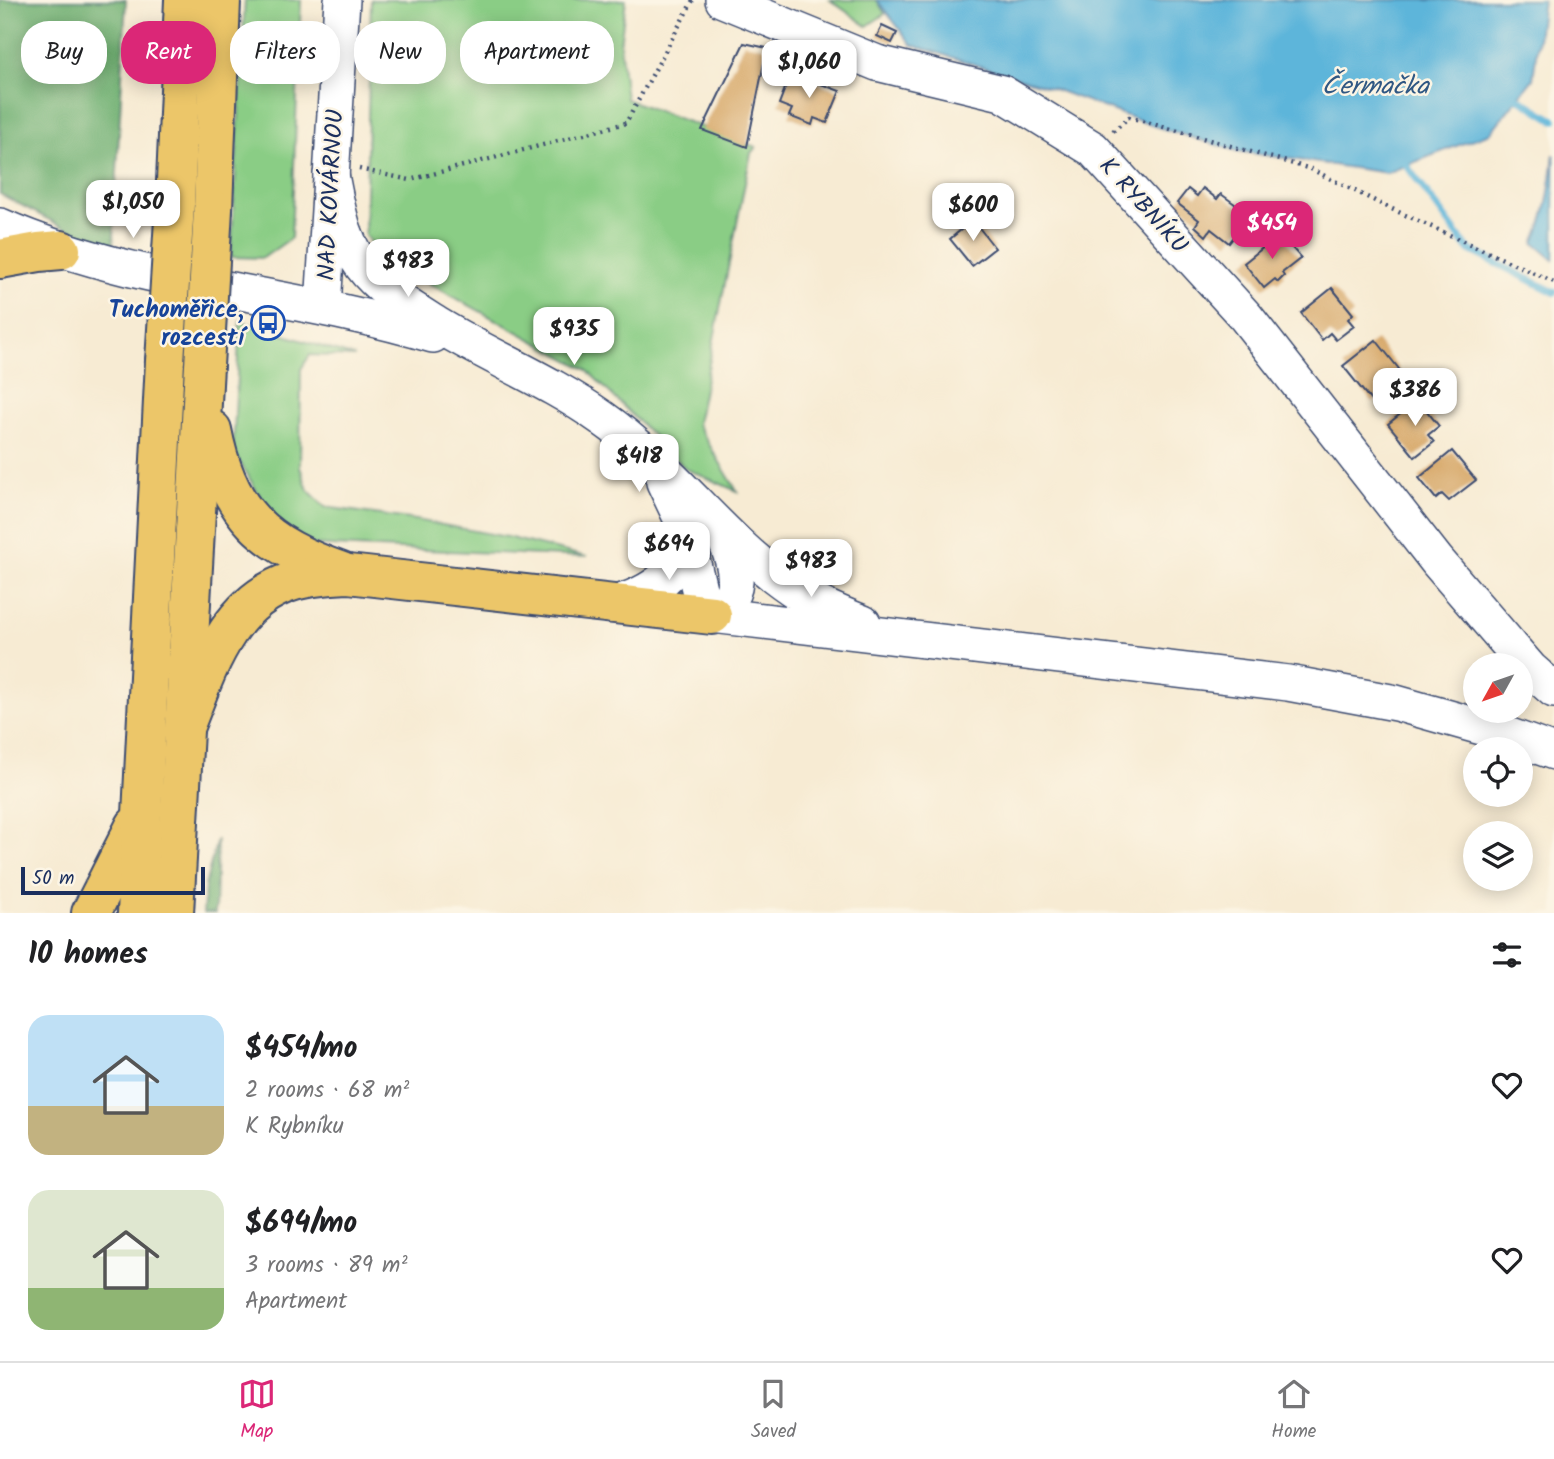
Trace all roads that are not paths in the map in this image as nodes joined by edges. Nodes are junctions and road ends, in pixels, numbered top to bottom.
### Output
1 (184, 0) edge
2 (221, 0) edge
3 (342, 0) edge
4 (723, 0) edge
5 (332, 169) junction
6 (0, 226) edge
7 (61, 250) junction
8 (0, 259) edge
9 (323, 307) junction
10 (476, 349) junction
11 (204, 379) junction
12 (634, 443) junction
13 (682, 522) junction
14 (720, 527) junction
15 (348, 574) junction
16 (610, 605) junction
17 (712, 615) junction
18 (902, 638) junction
19 (1535, 686) edge
20 (1463, 714) edge
21 (1510, 723) edge
22 (184, 728) junction
23 (1554, 752) edge
24 (142, 811) junction
25 (92, 913) edge
26 (137, 913) edge
27 (174, 913) edge

1 - 24 highway, bridge
2 - 11 highway, bridge
3 - 5 street, NAD KOVÁRNOU
4 - 19 street, K RYBNÍKU
5 - 9 street, NAD KOVÁRNOU
5 - 10 street
6 - 7 street
7 - 8 highway
7 - 9 street
9 - 10 street
10 - 12 street
11 - 15 highway
11 - 22 highway
12 - 13 street
12 - 14 street
13 - 16 street
13 - 17 street
14 - 17 street
14 - 18 street
15 - 16 highway
15 - 22 highway
16 - 17 highway
17 - 18 street
18 - 20 street
21 - 23 street
22 - 27 highway
24 - 25 highway
24 - 26 highway

